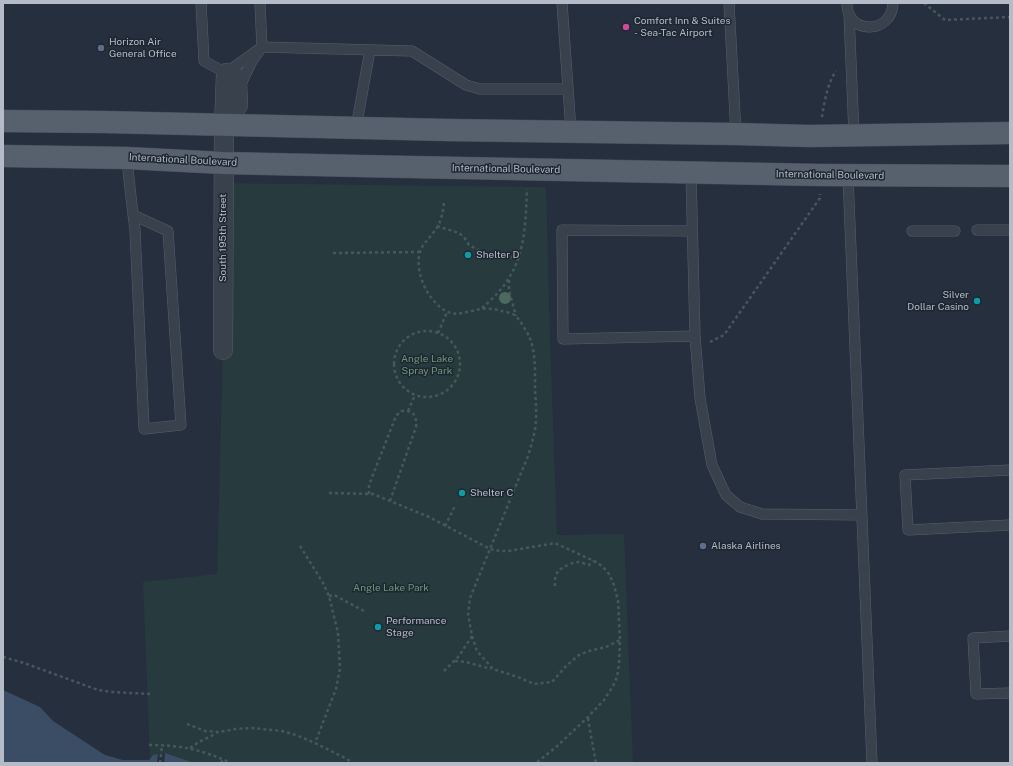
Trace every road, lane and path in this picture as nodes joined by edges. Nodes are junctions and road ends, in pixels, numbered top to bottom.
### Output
1 (200, 3) edge
2 (260, 3) edge
3 (562, 3) edge
4 (729, 3) edge
5 (847, 3) edge
6 (892, 3) edge
7 (924, 3) edge
8 (849, 14) junction
9 (1010, 17) edge
10 (262, 47) junction
11 (370, 50) junction
12 (850, 52) junction
13 (226, 73) junction
14 (568, 89) junction
15 (238, 92) junction
16 (3, 121) edge
17 (224, 125) junction
18 (356, 128) junction
19 (571, 131) junction
20 (1010, 133) edge
21 (736, 134) junction
22 (854, 135) junction
23 (820, 136) junction
24 (3, 156) edge
25 (127, 158) junction
26 (223, 163) junction
27 (527, 170) junction
28 (691, 173) junction
29 (820, 175) junction
30 (848, 176) junction
31 (1010, 176) edge
32 (444, 202) dead end
33 (133, 215) junction
34 (437, 226) junction
35 (977, 230) dead end
36 (1010, 230) edge
37 (692, 231) junction
38 (912, 231) dead end
39 (955, 231) dead end
40 (419, 252) junction
41 (333, 253) dead end
42 (518, 259) junction
43 (508, 280) junction
44 (482, 309) junction
45 (447, 311) junction
46 (516, 316) junction
47 (438, 333) junction
48 (695, 340) junction
49 (223, 350) dead end
50 (415, 395) junction
51 (408, 411) junction
52 (1010, 470) edge
53 (329, 493) dead end
54 (369, 494) junction
55 (390, 501) junction
56 (455, 506) dead end
57 (862, 515) junction
58 (1010, 525) edge
59 (446, 526) junction
60 (300, 546) dead end
61 (490, 549) junction
62 (593, 561) junction
63 (555, 586) dead end
64 (329, 596) junction
65 (366, 612) dead end
66 (472, 636) junction
67 (1010, 636) edge
68 (620, 640) junction
69 (3, 657) edge
70 (455, 661) junction
71 (493, 669) junction
72 (444, 671) dead end
73 (1010, 693) edge
74 (150, 694) dead end
75 (588, 717) junction
76 (187, 724) dead end
77 (218, 732) junction
78 (315, 743) junction
79 (149, 745) dead end
80 (162, 745) junction
81 (190, 748) junction
82 (223, 759) junction
83 (160, 763) edge
84 (221, 763) edge
85 (231, 763) edge
86 (352, 763) edge
87 (536, 763) edge
88 (596, 763) edge
89 (872, 763) edge

1 - 13 lane
2 - 10 lane
3 - 14 lane
4 - 21 lane
5 - 8 lane
6 - 8 lane
7 - 9 path
8 - 12 lane
10 - 11 lane
10 - 13 lane
10 - 15 lane
11 - 14 lane
11 - 18 lane
12 - 22 lane
12 - 23 path
13 - 15 street
13 - 17 street, South 195th Street
14 - 19 lane
15 - 17 street
16 - 17 main road
17 - 18 main road
17 - 26 street, South 195th Street
18 - 19 main road
19 - 21 main road
20 - 22 main road
21 - 23 main road
22 - 23 main road
24 - 25 main road, International Boulevard
25 - 26 main road, International Boulevard
25 - 33 lane
26 - 27 main road, International Boulevard
26 - 49 street, South 195th Street
27 - 28 main road, International Boulevard
27 - 42 path
28 - 29 main road, International Boulevard
28 - 37 lane
29 - 30 main road, International Boulevard
29 - 48 path
30 - 31 main road, International Boulevard
30 - 57 lane
32 - 34 path
33 - 33 lane
34 - 40 path
34 - 42 path
35 - 36 lane
37 - 48 lane
37 - 48 lane
38 - 39 lane
40 - 41 path
40 - 45 path
42 - 43 path
43 - 44 path
43 - 46 path
44 - 45 path
44 - 46 path
45 - 47 path
46 - 61 path
47 - 50 path
47 - 50 path
48 - 57 lane
50 - 51 path
51 - 54 path
51 - 55 path
52 - 58 lane
53 - 54 path
54 - 55 path
55 - 59 path
56 - 59 path
57 - 89 lane
59 - 61 path
60 - 64 path
61 - 62 path
61 - 66 path
62 - 63 path
62 - 68 path
64 - 65 path
64 - 78 path
66 - 70 path
66 - 71 path
67 - 73 lane
68 - 71 path
68 - 75 path
69 - 74 path
70 - 71 path
70 - 72 path
75 - 87 path
75 - 88 path
76 - 77 path
77 - 78 path
77 - 81 path
78 - 86 path
79 - 80 path
80 - 81 path
80 - 83 path
81 - 82 path
82 - 84 path
82 - 85 path

